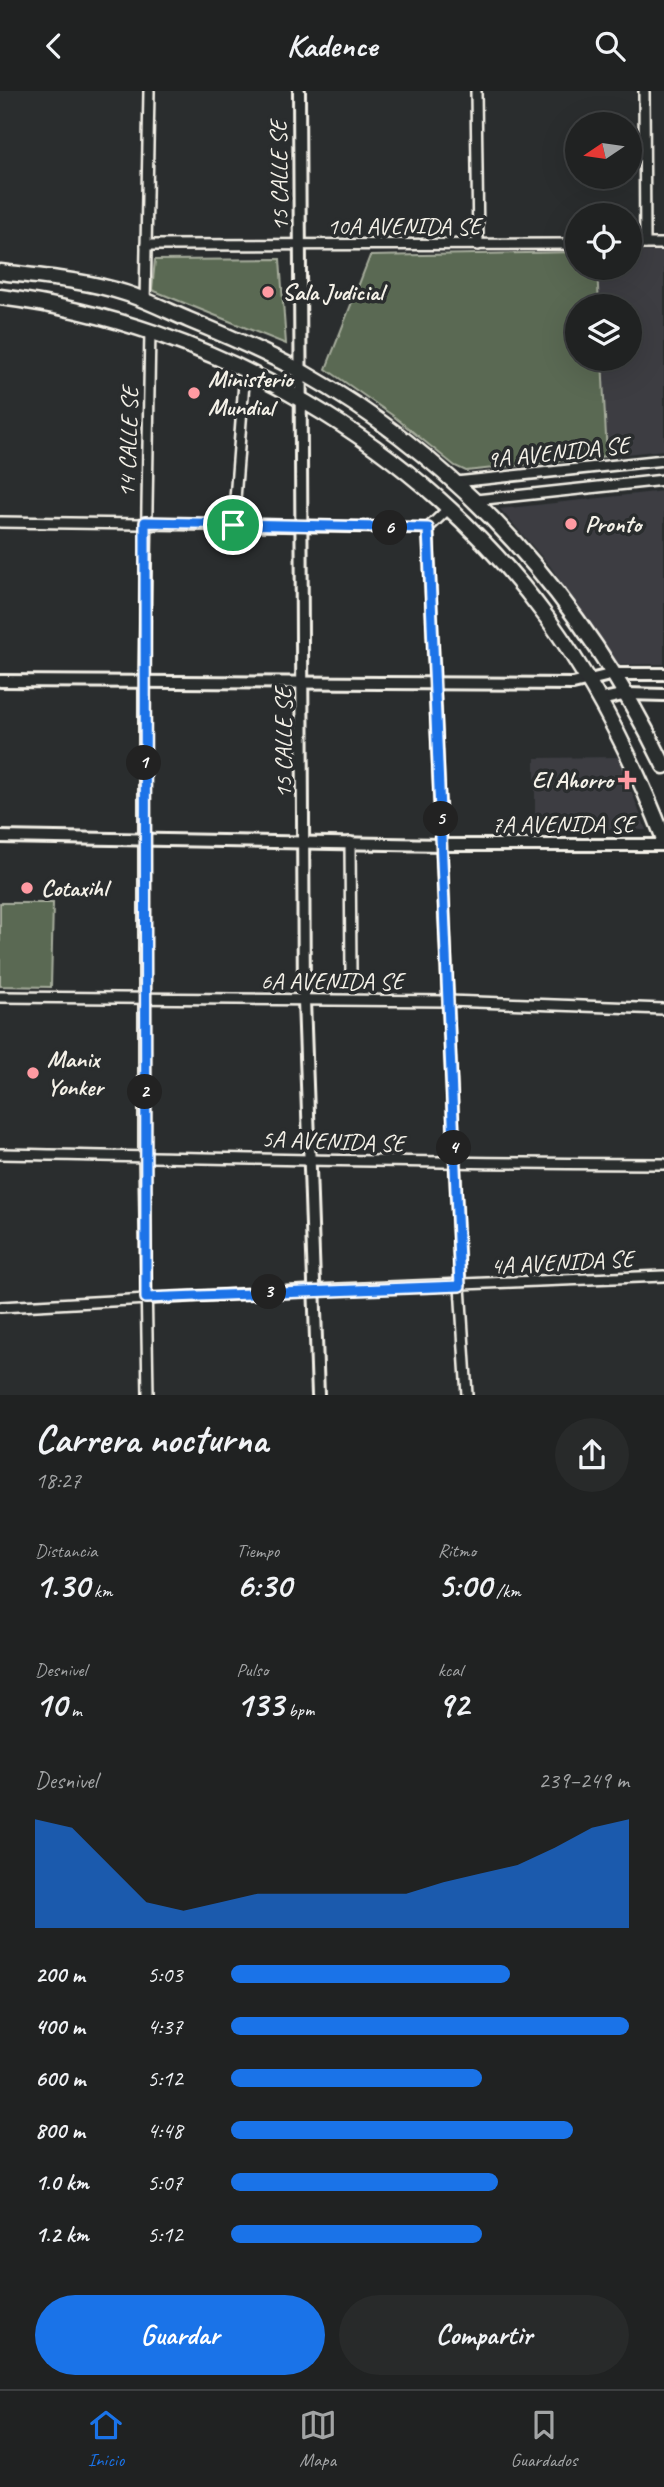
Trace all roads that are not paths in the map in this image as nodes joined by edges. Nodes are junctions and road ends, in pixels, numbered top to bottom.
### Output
1 (149, 91) edge
2 (299, 91) edge
3 (476, 91) edge
4 (644, 91) edge
5 (565, 244) edge
6 (645, 244) joint
7 (664, 244) edge
8 (146, 245) junction
9 (301, 245) junction
10 (478, 245) junction
11 (0, 272) edge
12 (0, 297) edge
13 (145, 302) junction
14 (150, 330) junction
15 (245, 370) junction
16 (302, 372) junction
17 (301, 401) junction
18 (664, 460) edge
19 (664, 481) edge
20 (456, 482) junction
21 (476, 501) junction
22 (448, 509) junction
23 (0, 522) edge
24 (145, 522) junction
25 (233, 525) junction
26 (303, 527) junction
27 (428, 528) junction
28 (614, 674) junction
29 (664, 674) edge
30 (587, 680) junction
31 (0, 681) edge
32 (144, 681) junction
33 (304, 682) junction
34 (433, 685) junction
35 (627, 694) junction
36 (664, 695) edge
37 (599, 700) junction
38 (664, 765) edge
39 (0, 838) edge
40 (664, 839) edge
41 (145, 840) junction
42 (304, 841) junction
43 (350, 842) junction
44 (443, 845) junction
45 (664, 845) edge
46 (351, 974) dead end
47 (0, 997) edge
48 (146, 997) junction
49 (304, 1000) junction
50 (448, 1001) junction
51 (664, 1009) edge
52 (0, 1154) edge
53 (144, 1157) junction
54 (309, 1159) junction
55 (455, 1164) junction
56 (664, 1164) edge
57 (664, 1276) edge
58 (460, 1286) junction
59 (314, 1290) junction
60 (146, 1298) junction
61 (0, 1307) edge
62 (148, 1395) edge
63 (318, 1395) edge
64 (467, 1395) edge

1 - 8 street
2 - 9 street, 15 CALLE SE
3 - 10 street
4 - 6 street
5 - 10 street, 10A AVENIDA SE
6 - 7 street
8 - 9 street, 10A AVENIDA SE
8 - 13 street
9 - 10 street, 10A AVENIDA SE
9 - 16 street, 15 CALLE SE
11 - 13 highway
12 - 14 highway
13 - 16 highway
14 - 15 highway
14 - 24 street, 14 CALLE SE
15 - 17 highway
15 - 25 street
16 - 17 street, 15 CALLE SE
16 - 20 highway
17 - 22 highway
17 - 26 street, 15 CALLE SE
18 - 20 street, 9A AVENIDA SE
19 - 21 street, 9A AVENIDA SE
20 - 21 highway
21 - 28 highway
22 - 27 street
22 - 30 highway
23 - 24 street
24 - 25 street
24 - 32 street, 14 CALLE SE
25 - 26 street
26 - 27 street
26 - 33 street, 15 CALLE SE
27 - 34 street
28 - 29 street
28 - 30 street
28 - 35 highway
30 - 34 street
30 - 37 highway
31 - 32 street
32 - 33 street
32 - 41 street, 14 CALLE SE
33 - 34 street
33 - 42 street, 15 CALLE SE
34 - 44 street
35 - 36 street
35 - 37 street
35 - 38 highway
37 - 40 highway
39 - 41 street, 7A AVENIDA SE
41 - 42 street, 7A AVENIDA SE
41 - 48 street, 14 CALLE SE
42 - 43 street, 7A AVENIDA SE
42 - 49 street, 15 CALLE SE
43 - 44 street, 7A AVENIDA SE
43 - 46 street
44 - 45 street, 7A AVENIDA SE
44 - 50 street
47 - 48 street, 6A AVENIDA SE
48 - 49 street, 6A AVENIDA SE
48 - 53 street, 14 CALLE SE
49 - 50 street, 6A AVENIDA SE
49 - 54 street, 15 CALLE SE
50 - 51 street, 6A AVENIDA SE
50 - 55 street
52 - 53 street, 5A AVENIDA SE
53 - 54 street, 5A AVENIDA SE
53 - 60 street, 14 CALLE SE
54 - 55 street, 5A AVENIDA SE
54 - 59 street, 15 CALLE SE
55 - 56 street, 5A AVENIDA SE
55 - 58 street
57 - 58 street, 4A AVENIDA SE
58 - 59 street, 4A AVENIDA SE
58 - 64 street
59 - 60 street, 4A AVENIDA SE
59 - 63 street, 15 CALLE SE
60 - 61 street, 4A AVENIDA SE
60 - 62 street, 14 CALLE SE

